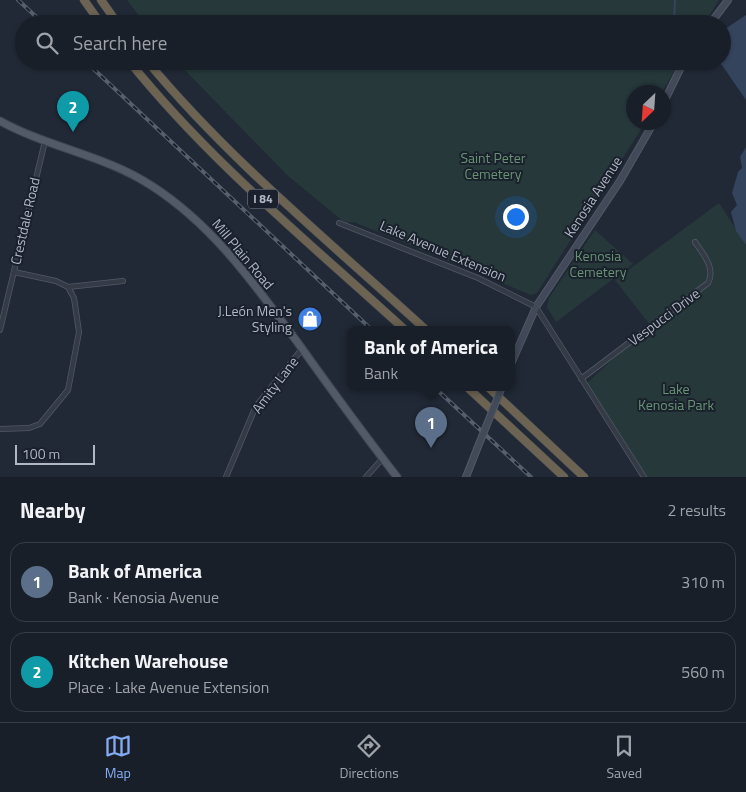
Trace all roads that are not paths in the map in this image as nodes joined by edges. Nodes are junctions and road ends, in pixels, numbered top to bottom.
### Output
1 (84, 0) edge
2 (101, 0) edge
3 (728, 0) edge
4 (95, 15) edge
5 (112, 15) edge
6 (717, 15) edge
7 (137, 70) edge
8 (155, 70) edge
9 (680, 70) edge
10 (671, 88) edge
11 (0, 121) edge
12 (649, 130) edge
13 (45, 141) junction
14 (339, 223) dead end
15 (695, 242) dead end
16 (14, 272) junction
17 (123, 281) dead end
18 (68, 287) junction
19 (536, 307) junction
20 (401, 326) edge
21 (422, 326) edge
22 (0, 330) edge
23 (302, 349) junction
24 (515, 355) edge
25 (582, 379) junction
26 (471, 391) edge
27 (492, 391) edge
28 (500, 391) edge
29 (0, 429) edge
30 (383, 458) junction
31 (226, 477) edge
32 (366, 477) edge
33 (397, 477) edge
34 (466, 477) edge
35 (564, 477) edge
36 (584, 477) edge
37 (644, 477) edge

1 - 4 highway
2 - 5 highway
3 - 6 street
7 - 20 highway, I 84
8 - 21 highway, I 84
9 - 10 street
11 - 13 main road
12 - 19 street, Kenosia Avenue
13 - 16 street, Crestdale Road
13 - 23 main road, Mill Plain Road
14 - 19 street, Lake Avenue Extension
15 - 25 street, Vespucci Drive
16 - 18 street
16 - 22 street, Crestdale Road
17 - 18 street
18 - 29 street
19 - 24 street, Kenosia Avenue
19 - 25 street
23 - 30 main road, Mill Plain Road
23 - 31 street, Amity Lane
25 - 37 street
26 - 35 highway
27 - 36 highway
28 - 34 street, bridge
30 - 32 street
30 - 33 main road, Mill Plain Road

